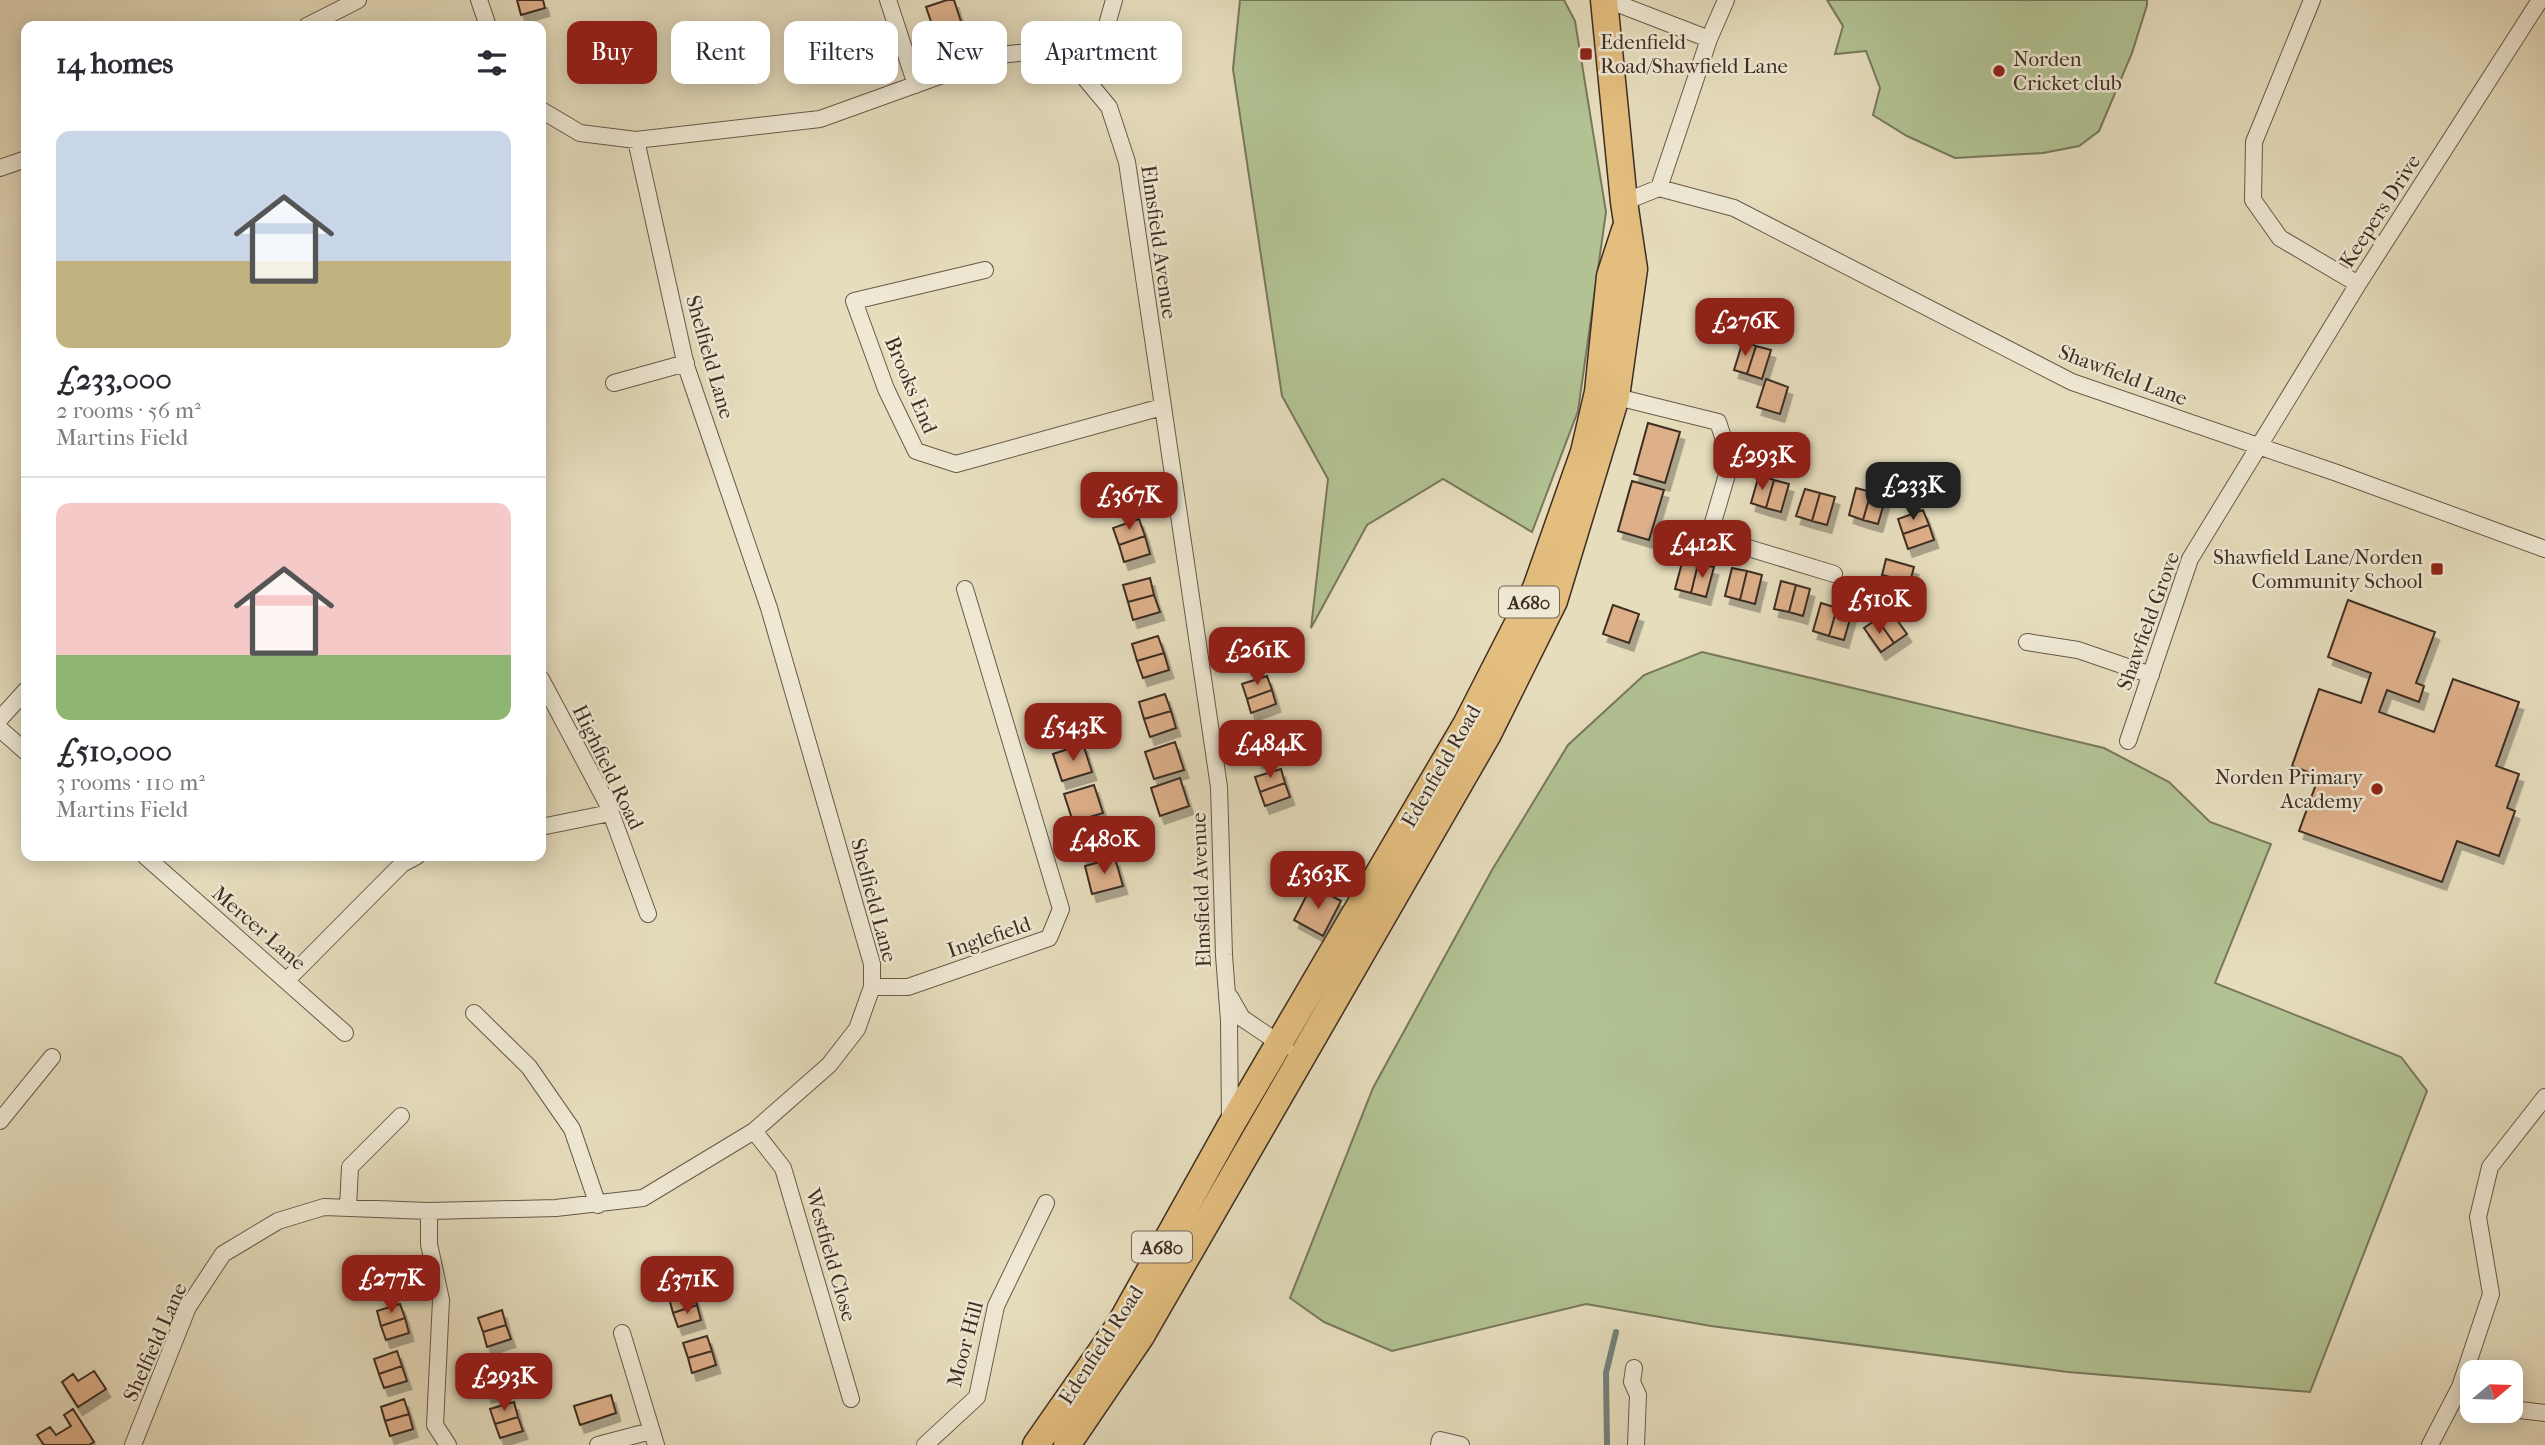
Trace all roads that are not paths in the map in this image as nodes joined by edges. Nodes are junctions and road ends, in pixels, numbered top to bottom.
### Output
1 (358, 0) edge
2 (479, 0) edge
3 (888, 0) edge
4 (1114, 0) edge
5 (1606, 0) edge
6 (1726, 0) edge
7 (2312, 0) edge
8 (2540, 0) edge
9 (317, 21) edge
10 (486, 21) edge
11 (1108, 21) edge
12 (1709, 39) junction
13 (1021, 53) edge
14 (1090, 84) edge
15 (916, 85) junction
16 (546, 113) edge
17 (636, 140) junction
18 (21, 161) edge
19 (0, 168) edge
20 (1659, 188) junction
21 (1626, 212) junction
22 (985, 270) dead end
23 (2358, 284) junction
24 (686, 363) junction
25 (614, 383) dead end
26 (1607, 394) junction
27 (1162, 407) junction
28 (2258, 447) junction
29 (2545, 549) edge
30 (1834, 574) dead end
31 (965, 589) dead end
32 (2027, 642) dead end
33 (2151, 675) junction
34 (546, 689) edge
35 (21, 696) edge
36 (0, 719) edge
37 (0, 729) edge
38 (2128, 741) dead end
39 (21, 748) edge
40 (610, 813) junction
41 (546, 826) edge
42 (151, 861) edge
43 (408, 861) edge
44 (648, 914) dead end
45 (287, 980) junction
46 (872, 987) junction
47 (1226, 989) junction
48 (474, 1013) dead end
49 (345, 1033) dead end
50 (1291, 1050) junction
51 (52, 1057) dead end
52 (2545, 1097) edge
53 (401, 1116) dead end
54 (0, 1121) edge
55 (1230, 1127) junction
56 (754, 1131) junction
57 (1046, 1203) dead end
58 (598, 1205) junction
59 (348, 1208) junction
60 (429, 1211) junction
61 (622, 1333) dead end
62 (2474, 1360) edge
63 (1634, 1368) dead end
64 (1655, 1394) dead end
65 (1638, 1395) junction
66 (851, 1399) dead end
67 (2460, 1399) edge
68 (2524, 1411) edge
69 (2545, 1413) edge
70 (1067, 1429) edge
71 (654, 1438) edge
72 (133, 1445) edge
73 (448, 1445) edge
74 (598, 1445) edge
75 (925, 1445) edge
76 (1036, 1445) edge
77 (1439, 1445) edge
78 (1461, 1445) edge
79 (1636, 1445) edge
80 (2430, 1445) edge

1 - 9 street
2 - 10 street
3 - 15 street
4 - 11 street
5 - 12 street
5 - 21 main road, Edenfield Road / A680
6 - 12 street
7 - 23 street
8 - 23 street, Keepers Drive
12 - 20 street
13 - 15 street, Elmsfield Avenue
14 - 27 street, Elmsfield Avenue
15 - 17 street, Elmsfield Avenue
16 - 17 street, Elmsfield Avenue
17 - 24 street, Shelfield Lane
18 - 19 street
20 - 21 street
20 - 28 street, Shawfield Lane
21 - 26 main road, Edenfield Road / A680
22 - 27 street, Brooks End
23 - 28 street, Keepers Drive
24 - 25 street
24 - 46 street, Shelfield Lane
26 - 30 street
26 - 50 main road, Edenfield Road / A680
27 - 47 street, Elmsfield Avenue
28 - 29 street, Shawfield Lane
28 - 33 street, Shawfield Grove
31 - 46 street, Inglefield
32 - 33 street
33 - 38 street, Shawfield Grove
34 - 40 street, Highfield Road
35 - 36 street
37 - 39 street
40 - 41 street
40 - 44 street, Highfield Road
42 - 45 street, Mercer Lane
43 - 45 street
45 - 49 street, Mercer Lane
46 - 56 street, Shelfield Lane
47 - 50 street, Elmsfield Avenue
47 - 55 street, Elmsfield Avenue
48 - 58 street
50 - 55 main road, Edenfield Road / A680
50 - 70 main road, Edenfield Road / A680
51 - 54 street
52 - 62 street
53 - 59 street
55 - 70 main road, Edenfield Road / A680
56 - 58 street, Shelfield Lane
56 - 66 street, Westfield Close
57 - 75 street, Moor Hill
58 - 60 street, Shelfield Lane
59 - 60 street, Shelfield Lane
59 - 72 street, Shelfield Lane
60 - 73 street
61 - 71 street
63 - 65 street
64 - 65 street
65 - 79 street
67 - 80 street
68 - 69 street
70 - 76 main road, Edenfield Road / A680
71 - 74 street
77 - 78 street

